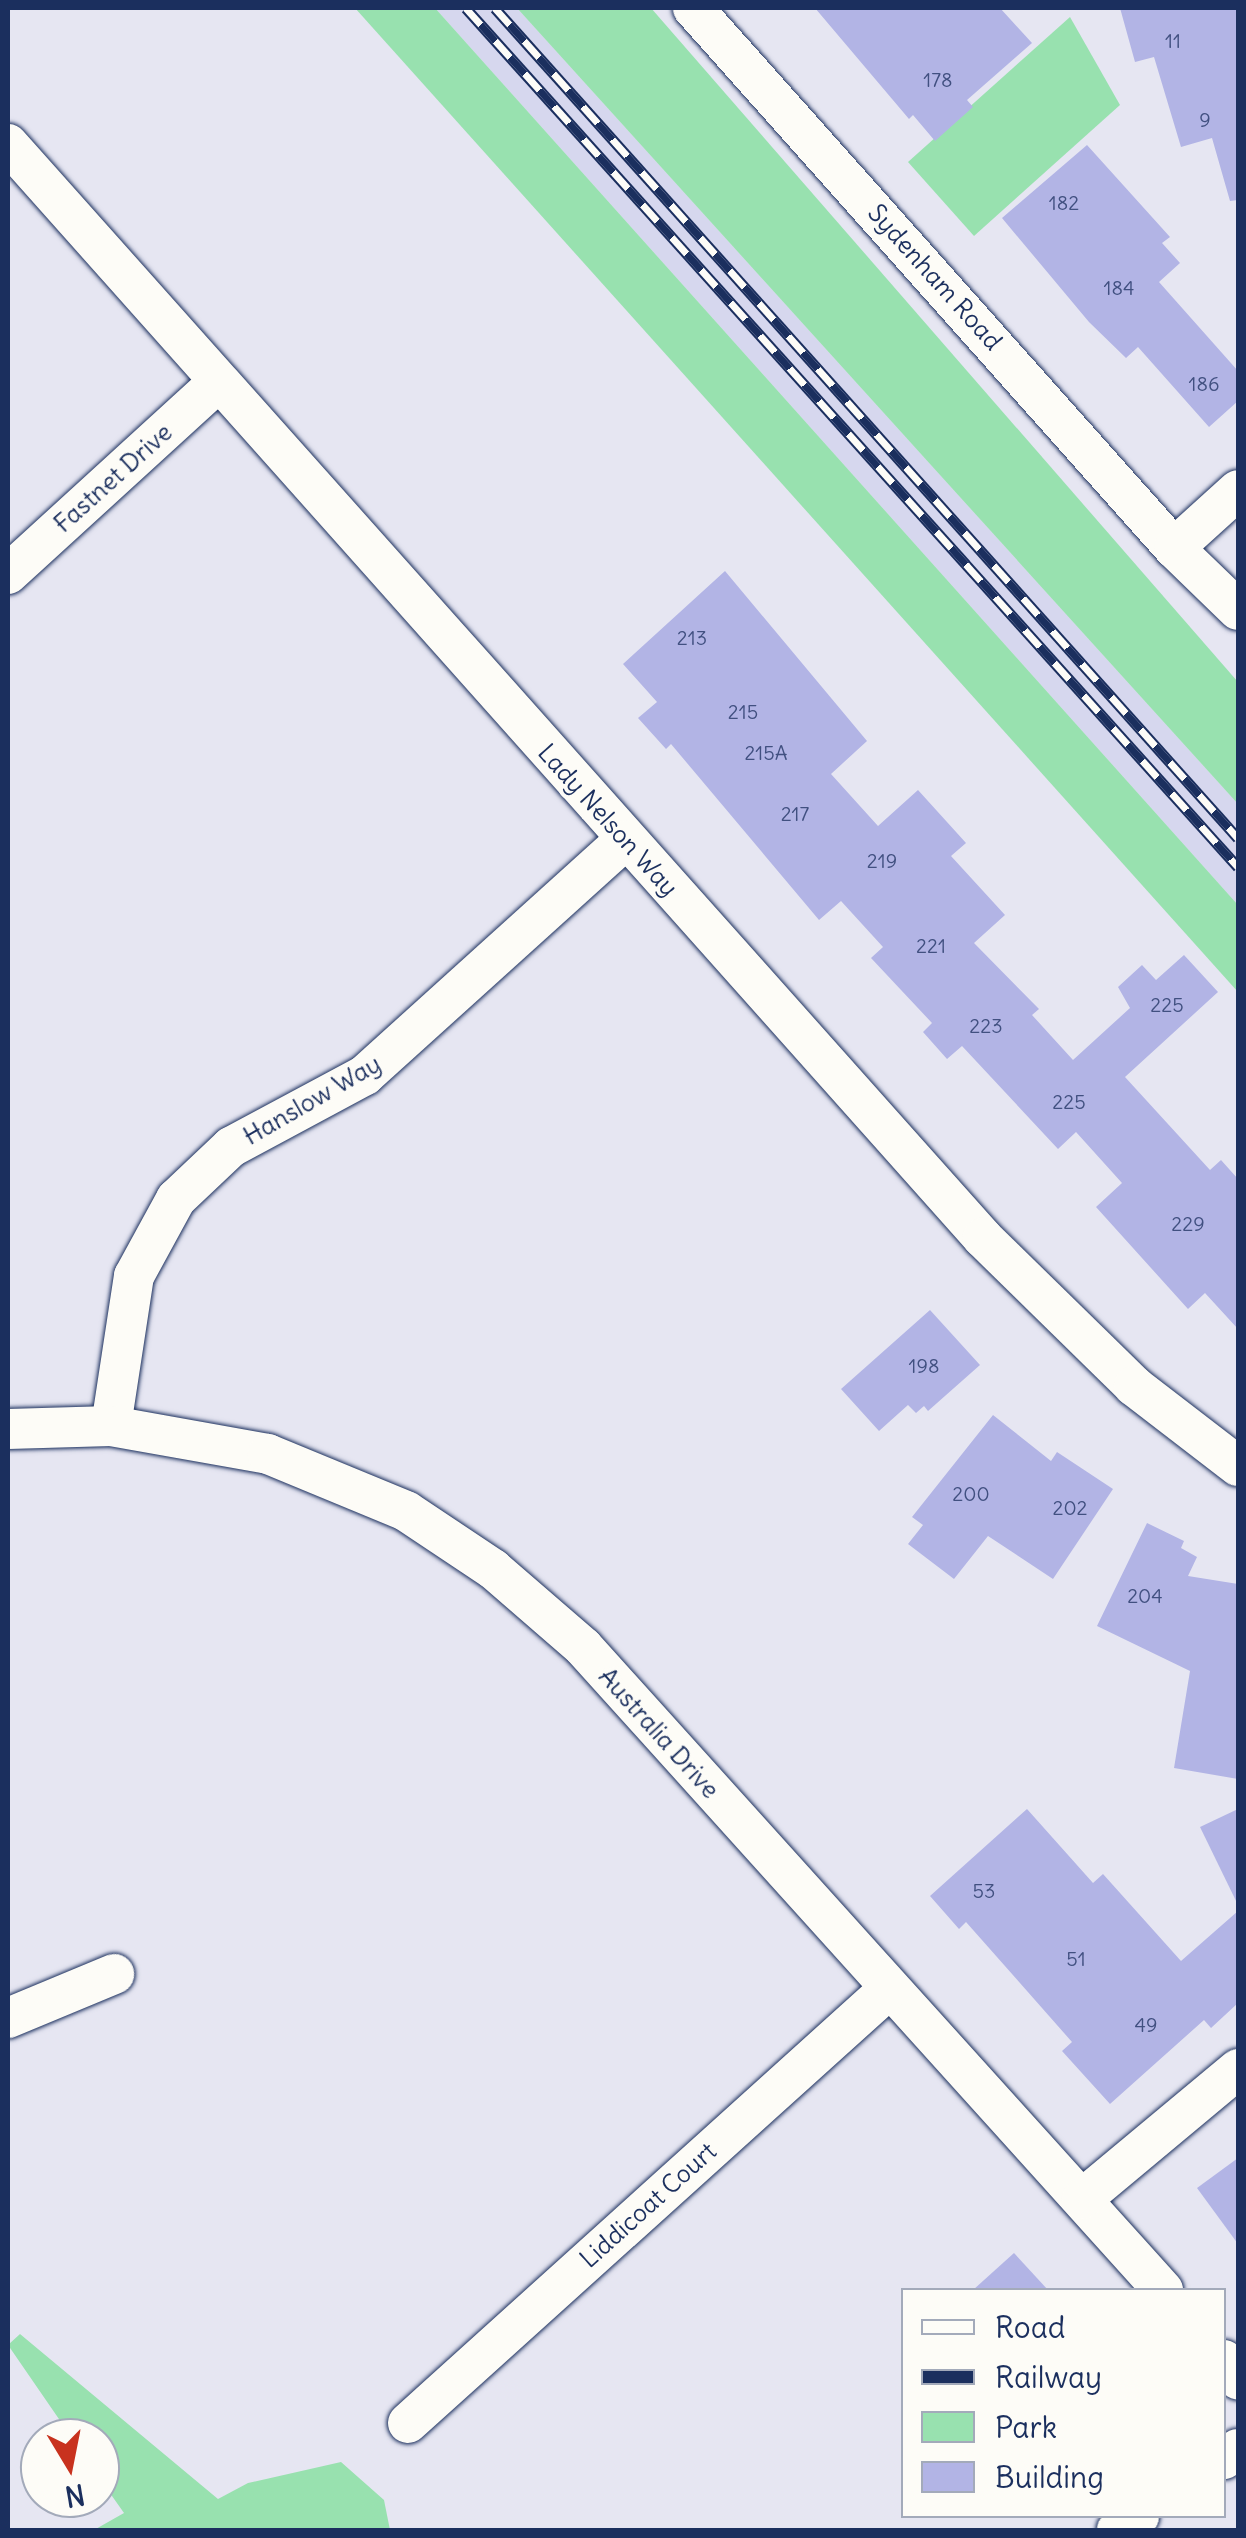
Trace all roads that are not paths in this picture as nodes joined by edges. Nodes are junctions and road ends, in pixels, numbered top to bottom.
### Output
1 (693, 8) edge
2 (8, 144) edge
3 (218, 382) junction
4 (1238, 490) edge
5 (1174, 548) junction
6 (8, 574) edge
7 (1238, 610) edge
8 (1238, 638) edge
9 (625, 840) junction
10 (111, 1426) junction
11 (8, 1430) edge
12 (1238, 1466) edge
13 (114, 1974) dead end
14 (889, 1988) junction
15 (8, 2018) edge
16 (1238, 2070) edge
17 (1082, 2199) junction
18 (1161, 2288) edge
19 (408, 2423) dead end

1 - 5 street, Sydenham Road
2 - 3 street, Lady Nelson Way
3 - 6 street, Fastnet Drive
3 - 9 street, Lady Nelson Way
4 - 5 street
5 - 7 street, Sydenham Road
5 - 8 street, Sydenham Road
9 - 10 street, Hanslow Way
9 - 12 street, Lady Nelson Way
10 - 11 street, Australia Drive
10 - 14 street, Australia Drive
13 - 15 street
14 - 17 street, Australia Drive
14 - 19 street, Liddicoat Court
16 - 17 street
17 - 18 street, Australia Drive

